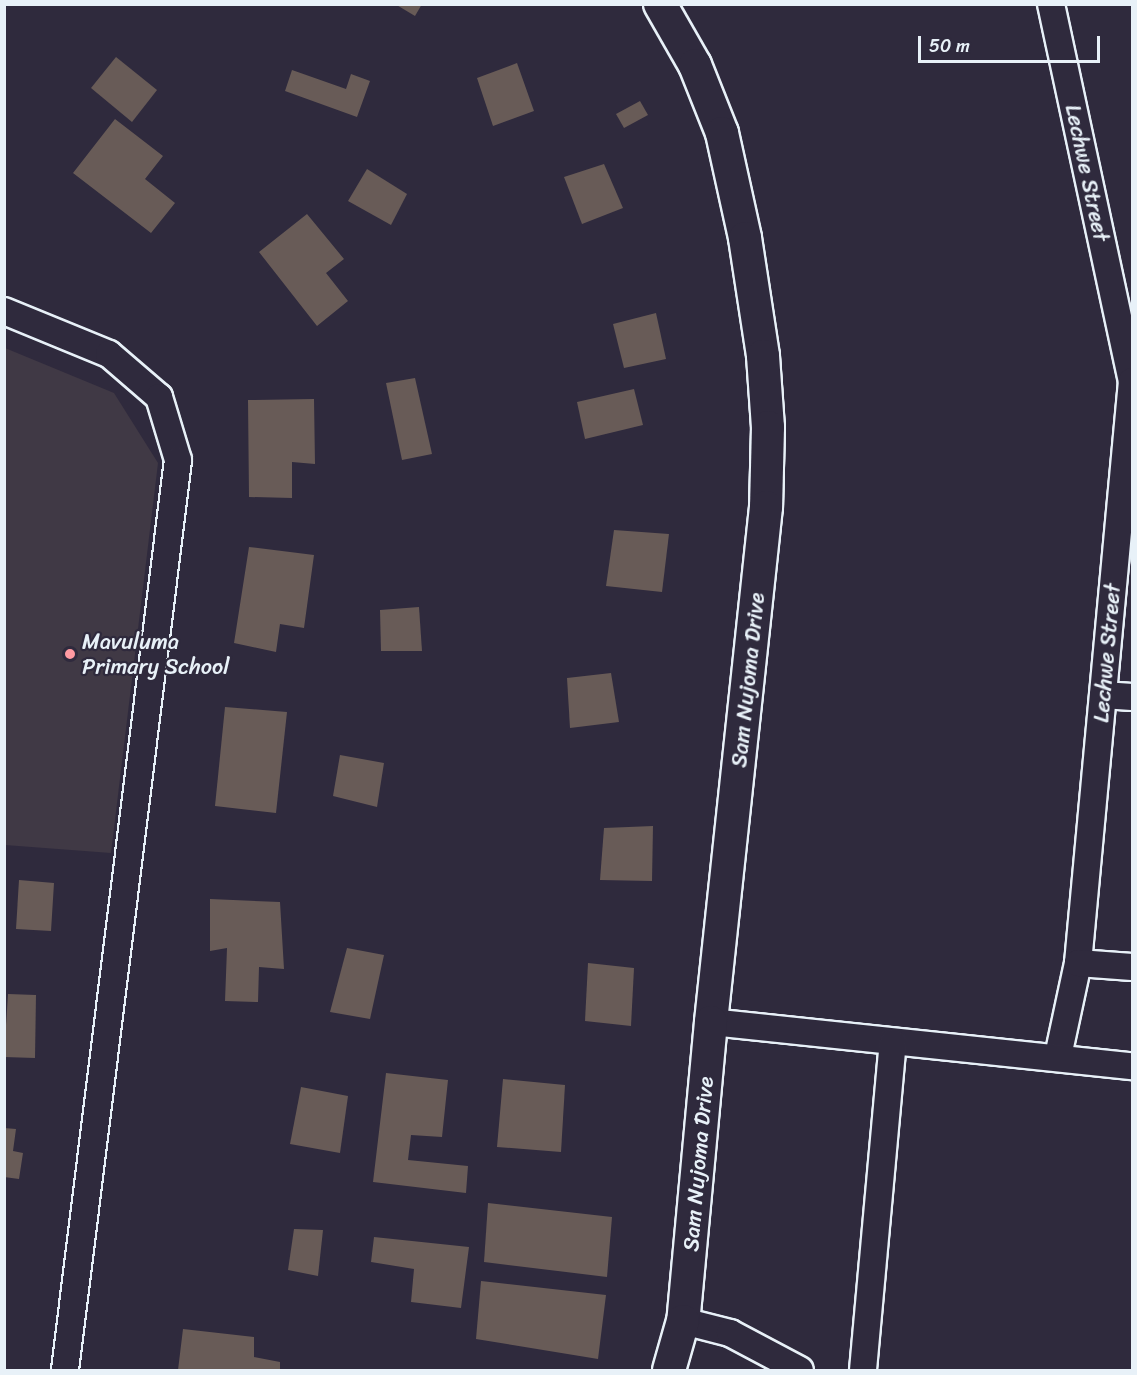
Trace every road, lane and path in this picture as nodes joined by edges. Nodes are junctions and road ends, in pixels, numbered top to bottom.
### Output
1 (660, 4) edge
2 (1051, 4) edge
3 (4, 311) edge
4 (1103, 695) junction
5 (1132, 697) edge
6 (1078, 963) junction
7 (1132, 968) edge
8 (711, 1022) junction
9 (893, 1042) junction
10 (1058, 1056) junction
11 (1132, 1065) edge
12 (683, 1321) junction
13 (65, 1371) edge
14 (669, 1371) edge
15 (800, 1371) edge
16 (863, 1371) edge

1 - 8 street, Sam Nujoma Drive
2 - 4 street, Lechwe Street
3 - 13 street
4 - 5 street
4 - 6 street, Lechwe Street
6 - 7 street
6 - 10 street, Lechwe Street
8 - 9 street
8 - 12 street, Sam Nujoma Drive
9 - 10 street
9 - 16 street
10 - 11 street
12 - 14 street, Sam Nujoma Drive
12 - 15 street

